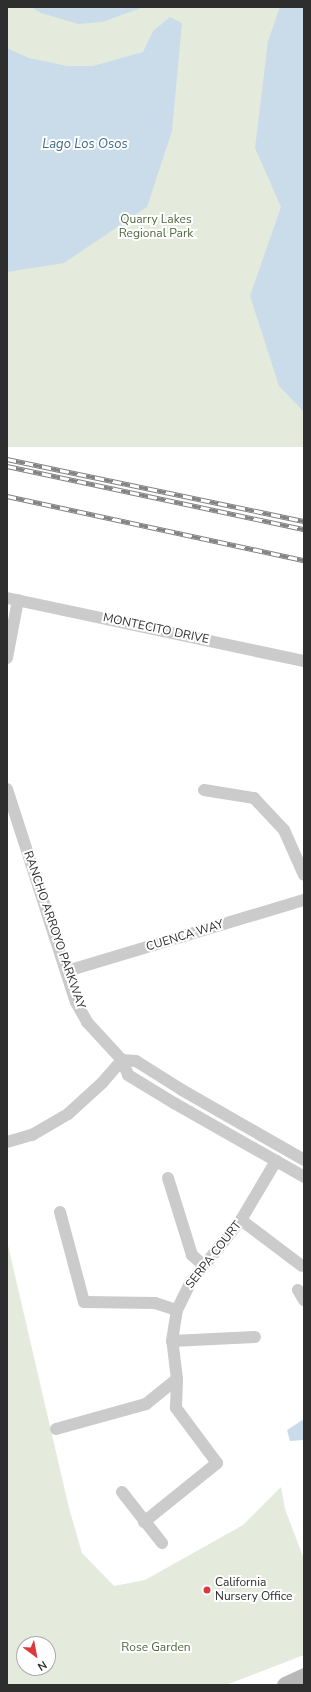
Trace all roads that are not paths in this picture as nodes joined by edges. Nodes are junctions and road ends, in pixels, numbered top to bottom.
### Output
1 (13, 599) edge
2 (7, 658) edge
3 (304, 661) edge
4 (7, 789) edge
5 (204, 790) dead end
6 (304, 875) edge
7 (304, 900) edge
8 (67, 971) junction
9 (122, 1060) junction
10 (7, 1142) edge
11 (304, 1160) edge
12 (276, 1161) junction
13 (304, 1177) edge
14 (168, 1178) dead end
15 (60, 1212) dead end
16 (241, 1220) junction
17 (203, 1265) junction
18 (302, 1266) dead end
19 (177, 1310) junction
20 (255, 1337) dead end
21 (172, 1342) junction
22 (177, 1379) junction
23 (56, 1429) dead end
24 (122, 1492) dead end
25 (144, 1522) junction
26 (162, 1543) dead end
27 (304, 1676) edge
28 (285, 1685) edge

1 - 2 street
1 - 3 street, MONTECITO DRIVE
4 - 8 street, RANCHO ARROYO PARKWAY
5 - 6 street
7 - 8 street, CUENCA WAY
8 - 9 street, RANCHO ARROYO PARKWAY
9 - 10 street
9 - 11 street
9 - 12 street, RANCHO ARROYO PARKWAY
12 - 13 street, RANCHO ARROYO PARKWAY
12 - 16 street, SERPA COURT
14 - 17 street
15 - 19 street
16 - 17 street, SERPA COURT
16 - 18 street
17 - 19 street, SERPA COURT
19 - 21 street, SERPA COURT
20 - 21 street
21 - 22 street, SERPA COURT
22 - 23 street
22 - 25 street, SERPA COURT
24 - 25 street
25 - 26 street
27 - 28 main road

